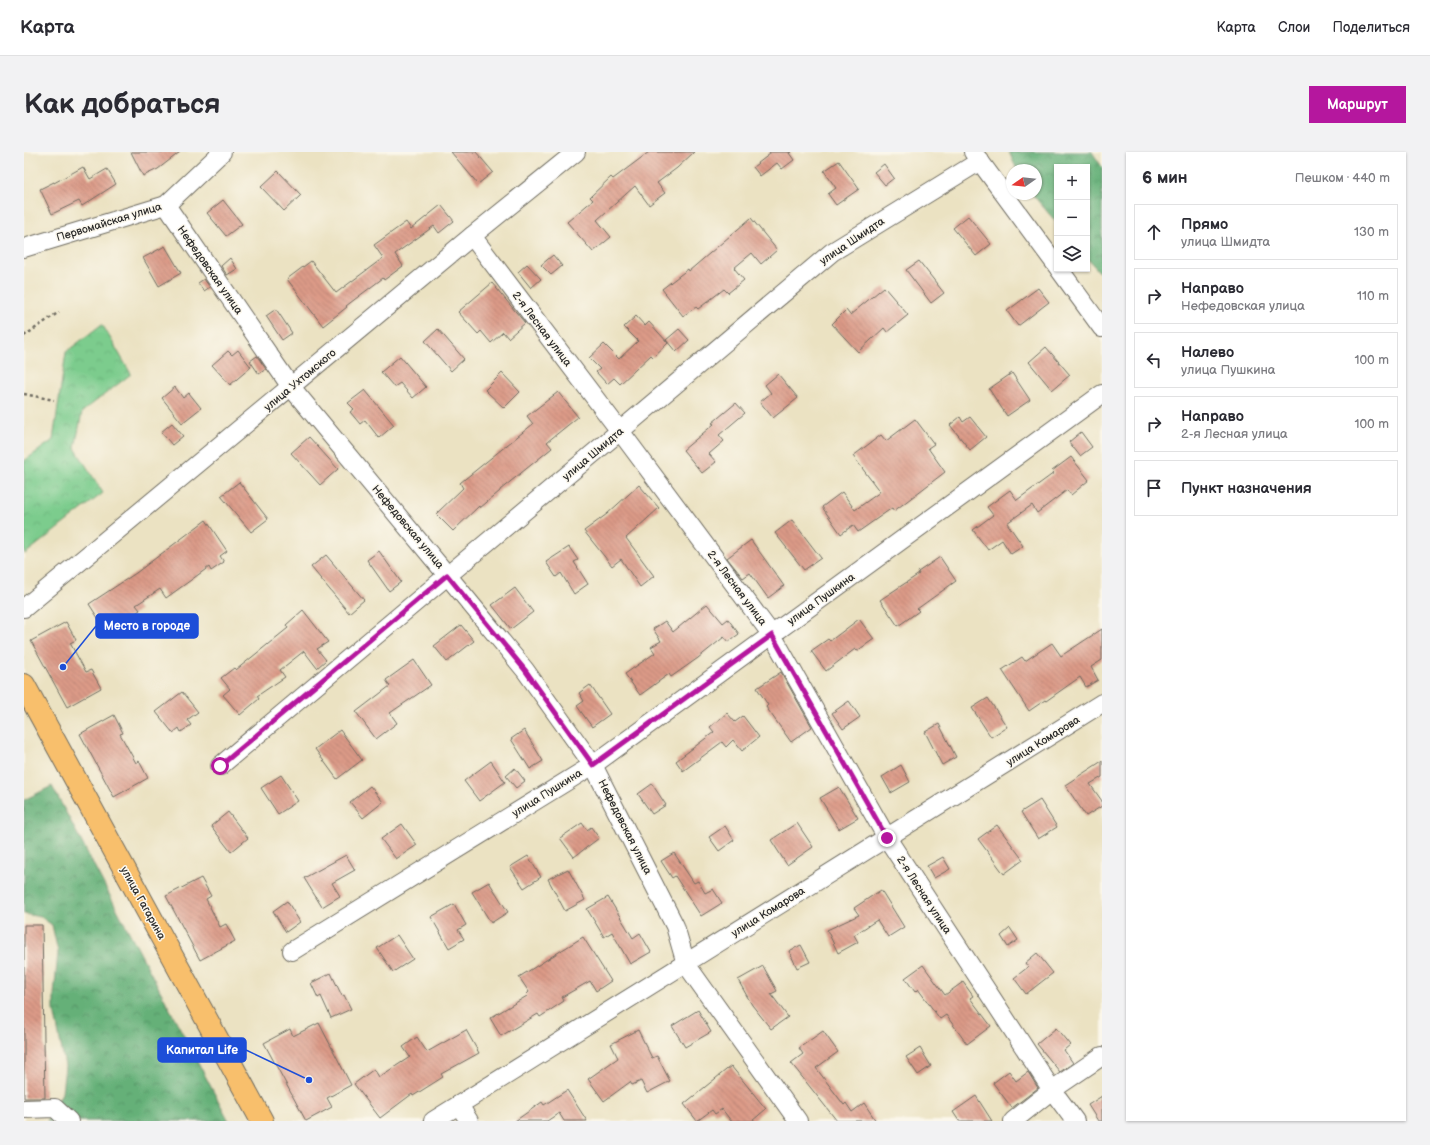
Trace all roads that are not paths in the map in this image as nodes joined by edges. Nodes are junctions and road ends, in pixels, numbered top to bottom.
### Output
1 (222, 152) edge
2 (576, 152) edge
3 (976, 157) edge
4 (166, 205) junction
5 (472, 236) junction
6 (24, 248) edge
7 (1054, 262) edge
8 (1061, 272) edge
9 (1102, 328) edge
10 (291, 387) junction
11 (1102, 394) edge
12 (620, 431) junction
13 (447, 575) junction
14 (24, 608) edge
15 (772, 635) junction
16 (25, 689) edge
17 (1102, 703) edge
18 (593, 765) junction
19 (220, 766) dead end
20 (887, 838) junction
21 (292, 951) dead end
22 (686, 964) junction
23 (1102, 1056) edge
24 (1052, 1090) junction
25 (459, 1105) junction
26 (24, 1109) edge
27 (69, 1121) edge
28 (262, 1121) edge
29 (434, 1121) edge
30 (469, 1121) edge
31 (798, 1121) edge
32 (1014, 1121) edge
33 (1075, 1121) edge

1 - 4 street, Первомайская улица
2 - 5 street, улица Ухтомского
3 - 7 street
3 - 12 street, улица Шмидта
4 - 6 street, Первомайская улица
4 - 10 street, Нефедовская улица
5 - 10 street, улица Ухтомского
5 - 12 street, 2-я Лесная улица
8 - 9 street
10 - 13 street, Нефедовская улица
10 - 14 street, улица Ухтомского
11 - 15 street, улица Пушкина
12 - 13 street, улица Шмидта
12 - 15 street, 2-я Лесная улица
13 - 18 street, Нефедовская улица
13 - 19 street, улица Шмидта
15 - 18 street, улица Пушкина
15 - 20 street, 2-я Лесная улица
16 - 28 main road, улица Гагарина
17 - 20 street, улица Комарова
18 - 21 street, улица Пушкина
18 - 22 street, Нефедовская улица
20 - 22 street, улица Комарова
20 - 24 street, 2-я Лесная улица
22 - 25 street, улица Комарова
22 - 31 street, Нефедовская улица
23 - 24 street
24 - 32 street
24 - 33 street, 2-я Лесная улица
25 - 29 street, улица Комарова
25 - 30 street
26 - 27 street

